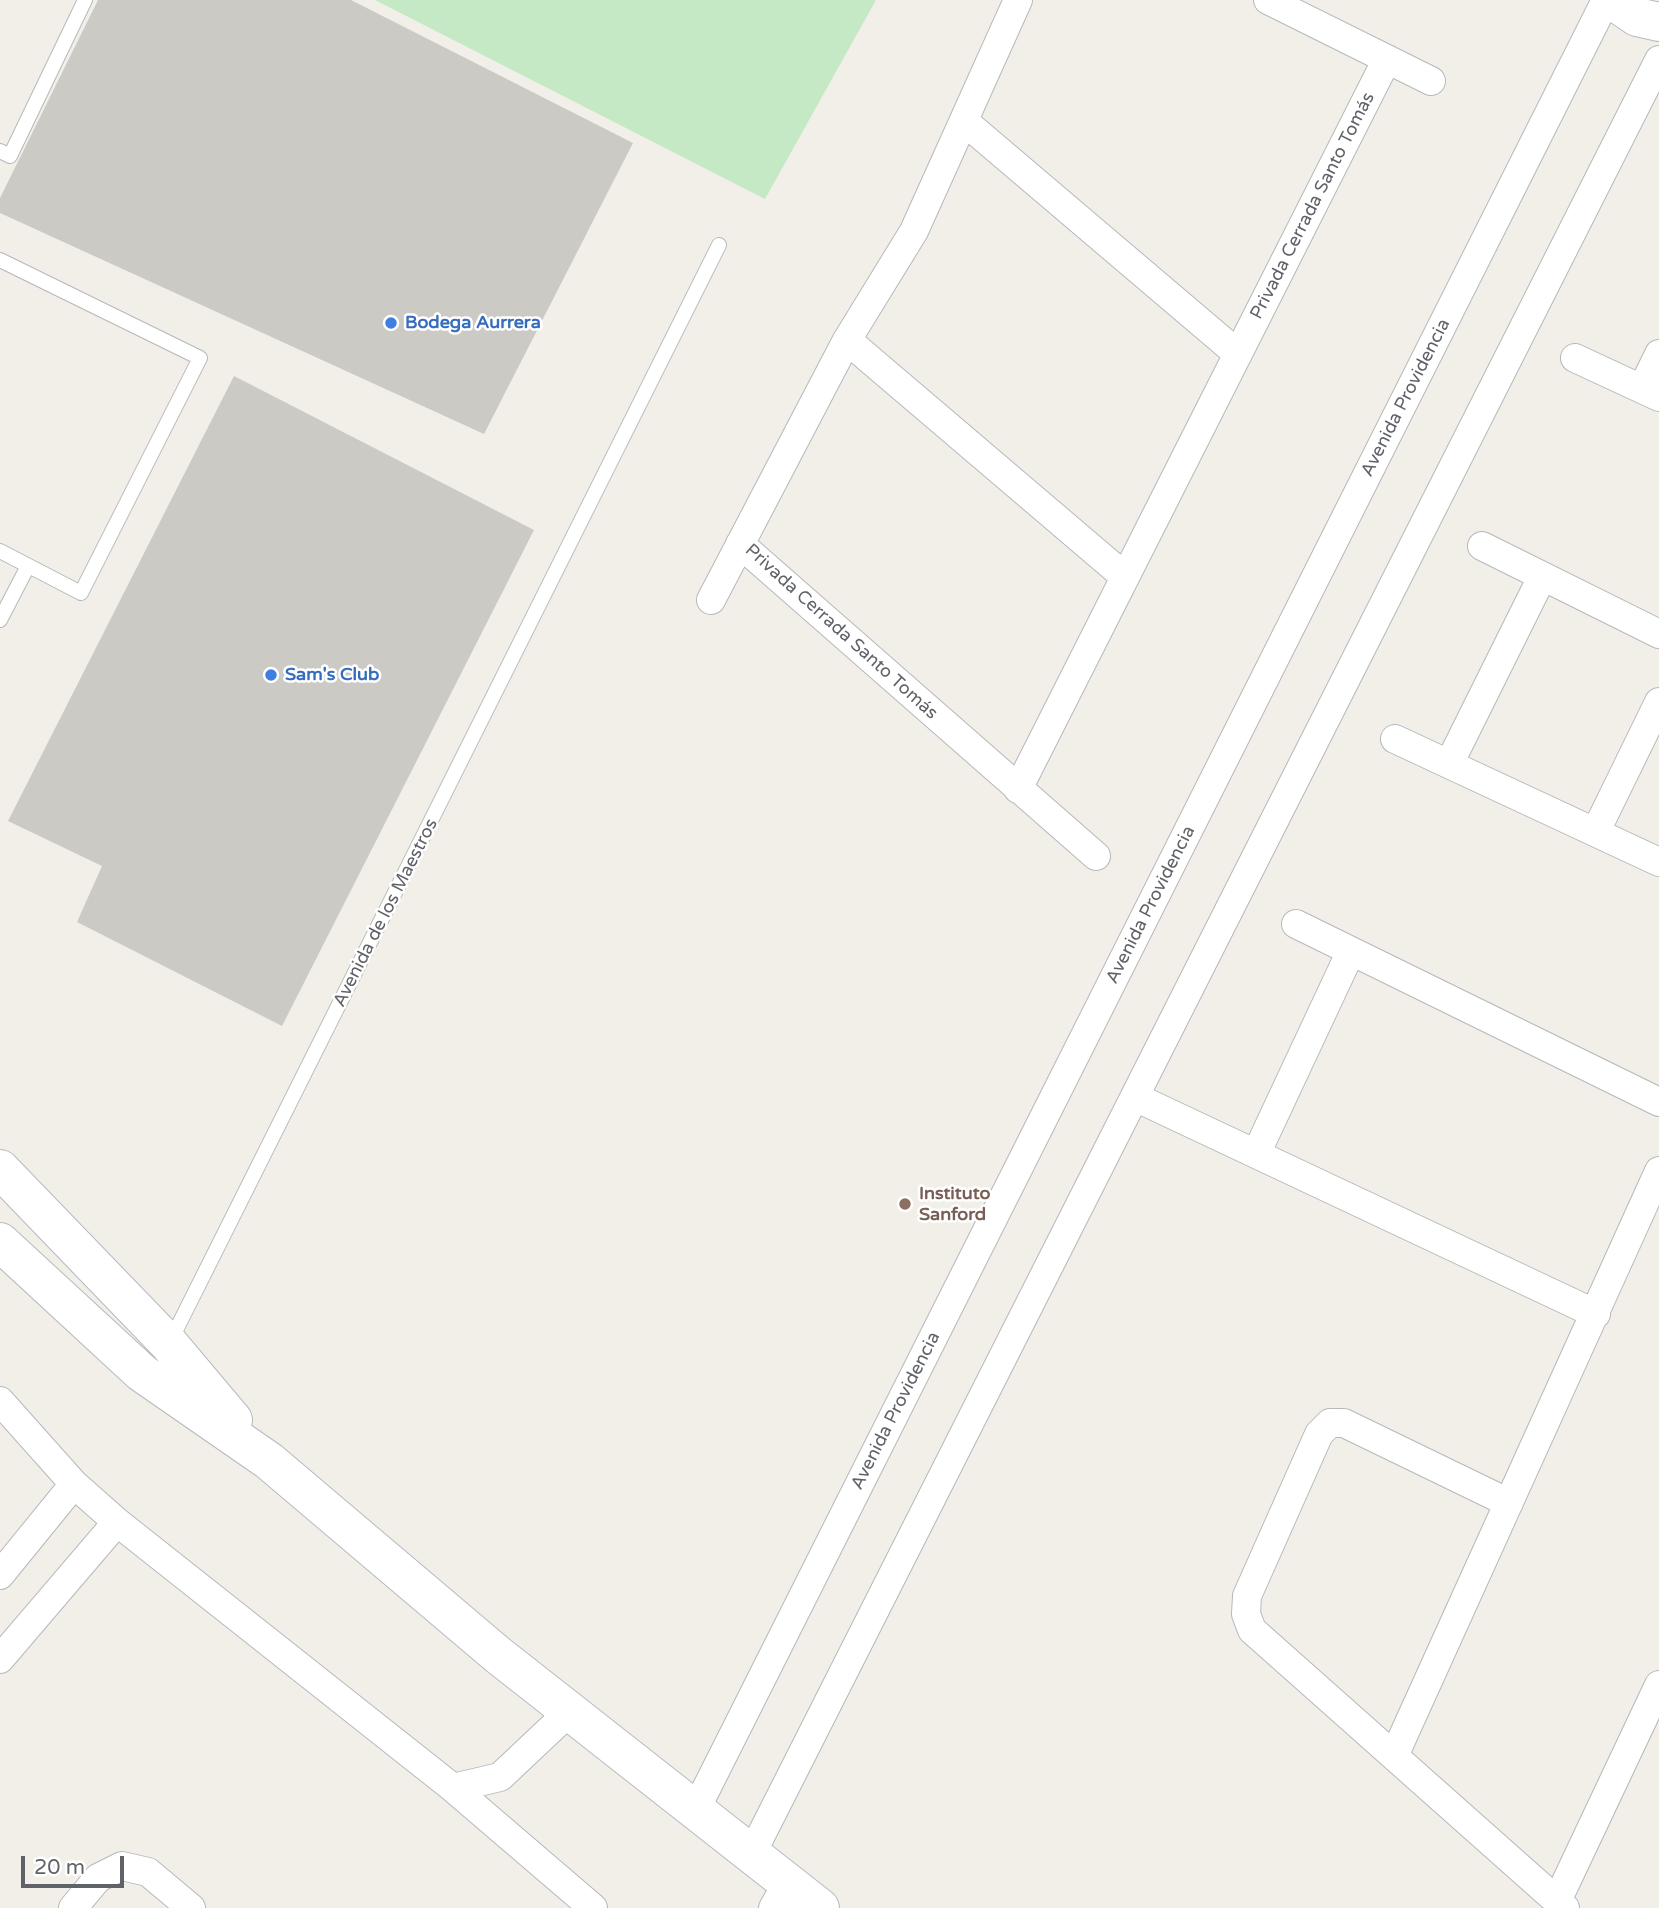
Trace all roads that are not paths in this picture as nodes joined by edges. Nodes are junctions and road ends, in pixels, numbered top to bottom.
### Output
1 (85, 0) edge
2 (1018, 0) edge
3 (1268, 0) edge
4 (1606, 0) edge
5 (1612, 0) edge
6 (1659, 22) edge
7 (1387, 59) junction
8 (1659, 60) edge
9 (1431, 81) dead end
10 (965, 122) junction
11 (0, 151) edge
12 (719, 245) dead end
13 (2, 267) edge
14 (847, 340) junction
15 (1238, 354) junction
16 (1659, 354) edge
17 (1574, 358) dead end
18 (1651, 393) edge
19 (740, 544) junction
20 (1482, 546) dead end
21 (0, 551) edge
22 (28, 566) junction
23 (1124, 576) junction
24 (1542, 577) junction
25 (711, 600) dead end
26 (0, 620) edge
27 (1659, 634) edge
28 (1659, 702) edge
29 (1395, 739) dead end
30 (1449, 764) junction
31 (1018, 789) junction
32 (1596, 831) junction
33 (1096, 856) dead end
34 (1659, 862) edge
35 (1296, 924) dead end
36 (1351, 951) junction
37 (1135, 1097) junction
38 (1659, 1102) edge
39 (1256, 1154) junction
40 (0, 1169) edge
41 (1659, 1171) edge
42 (0, 1242) edge
43 (1596, 1314) junction
44 (169, 1345) junction
45 (0, 1401) edge
46 (268, 1461) junction
47 (74, 1484) junction
48 (1509, 1503) junction
49 (117, 1522) junction
50 (0, 1575) edge
51 (0, 1659) edge
52 (1659, 1685) edge
53 (570, 1711) junction
54 (1394, 1756) junction
55 (453, 1788) junction
56 (696, 1809) junction
57 (752, 1853) junction
58 (780, 1895) edge
59 (1561, 1904) edge
60 (73, 1908) edge
61 (191, 1908) edge
62 (593, 1908) edge
63 (820, 1908) edge

1 - 11 lane
2 - 10 street, Privada Cerrada Santo Tomás
3 - 7 street
4 - 56 street, Avenida Providencia
5 - 6 main road
7 - 9 street
7 - 15 street, Privada Cerrada Santo Tomás
8 - 37 street
10 - 14 street, Privada Cerrada Santo Tomás
10 - 15 street
12 - 44 lane, Avenida de los Maestros
13 - 22 lane
14 - 19 street, Privada Cerrada Santo Tomás
14 - 23 street
15 - 23 street, Privada Cerrada Santo Tomás
16 - 18 street
17 - 18 street
19 - 25 street
19 - 31 street, Privada Cerrada Santo Tomás
20 - 24 street
21 - 22 lane
22 - 26 lane
23 - 31 street, Privada Cerrada Santo Tomás
24 - 27 street
24 - 30 street
28 - 32 street
29 - 30 street
30 - 32 street
31 - 33 street, Privada Cerrada Santo Tomás
32 - 34 street
35 - 36 street
36 - 38 street
36 - 39 street
37 - 39 street
37 - 57 street
39 - 43 street
40 - 44 main road
41 - 43 street
42 - 46 main road
43 - 48 street
44 - 46 main road
45 - 47 street
46 - 53 main road
47 - 49 street
47 - 50 street
48 - 54 street
48 - 54 street
49 - 51 street
49 - 55 street
52 - 59 street
53 - 55 street
53 - 56 main road
54 - 59 street
55 - 62 street
56 - 57 main road
57 - 58 main road
58 - 63 main road
60 - 61 street

